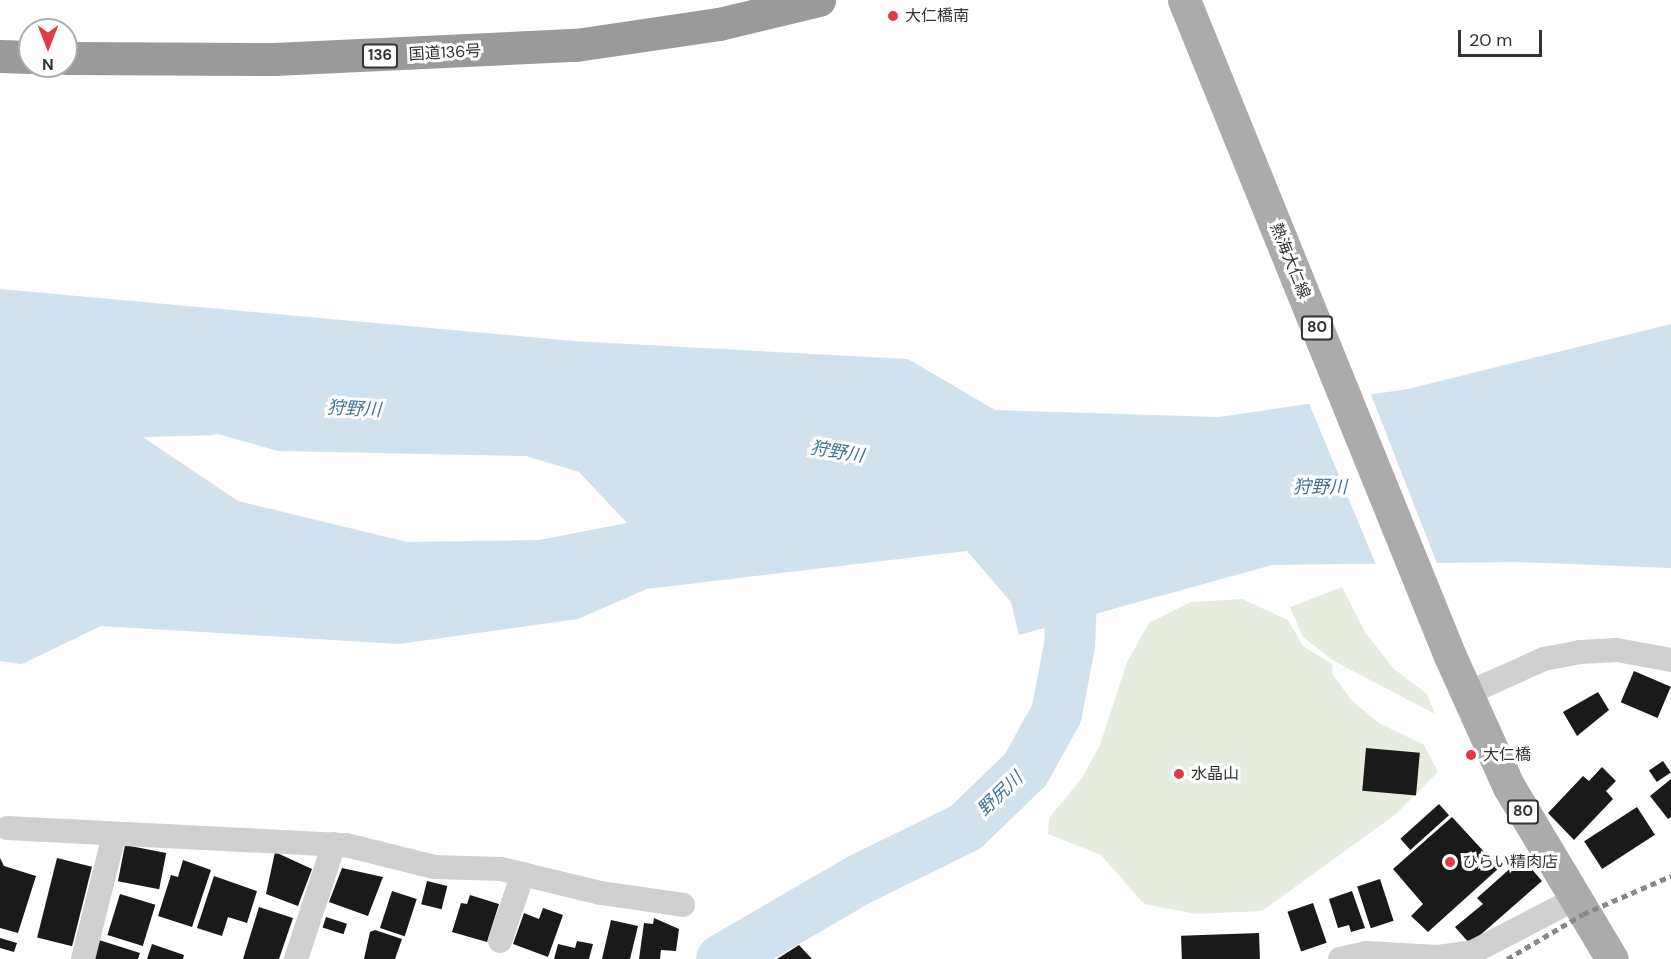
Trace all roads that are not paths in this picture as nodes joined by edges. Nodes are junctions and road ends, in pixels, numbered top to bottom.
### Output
1 (819, 0) edge
2 (1184, 0) edge
3 (0, 56) edge
4 (18, 57) edge
5 (78, 58) edge
6 (1671, 660) edge
7 (1468, 693) junction
8 (7, 828) dead end
9 (114, 836) junction
10 (334, 844) junction
11 (523, 874) junction
12 (1573, 900) junction
13 (683, 905) dead end
14 (500, 941) dead end
15 (83, 959) edge
16 (296, 959) edge
17 (1340, 959) edge
18 (1612, 959) edge

1 - 5 highway, 国道136号 / 136
2 - 7 main road, 熱海大仁線 / 80
3 - 4 highway
6 - 7 street
7 - 12 main road, 80
8 - 9 street
9 - 10 street
9 - 15 street
10 - 11 street
10 - 16 street
11 - 13 street
11 - 14 street
12 - 17 street
12 - 18 main road, 80

